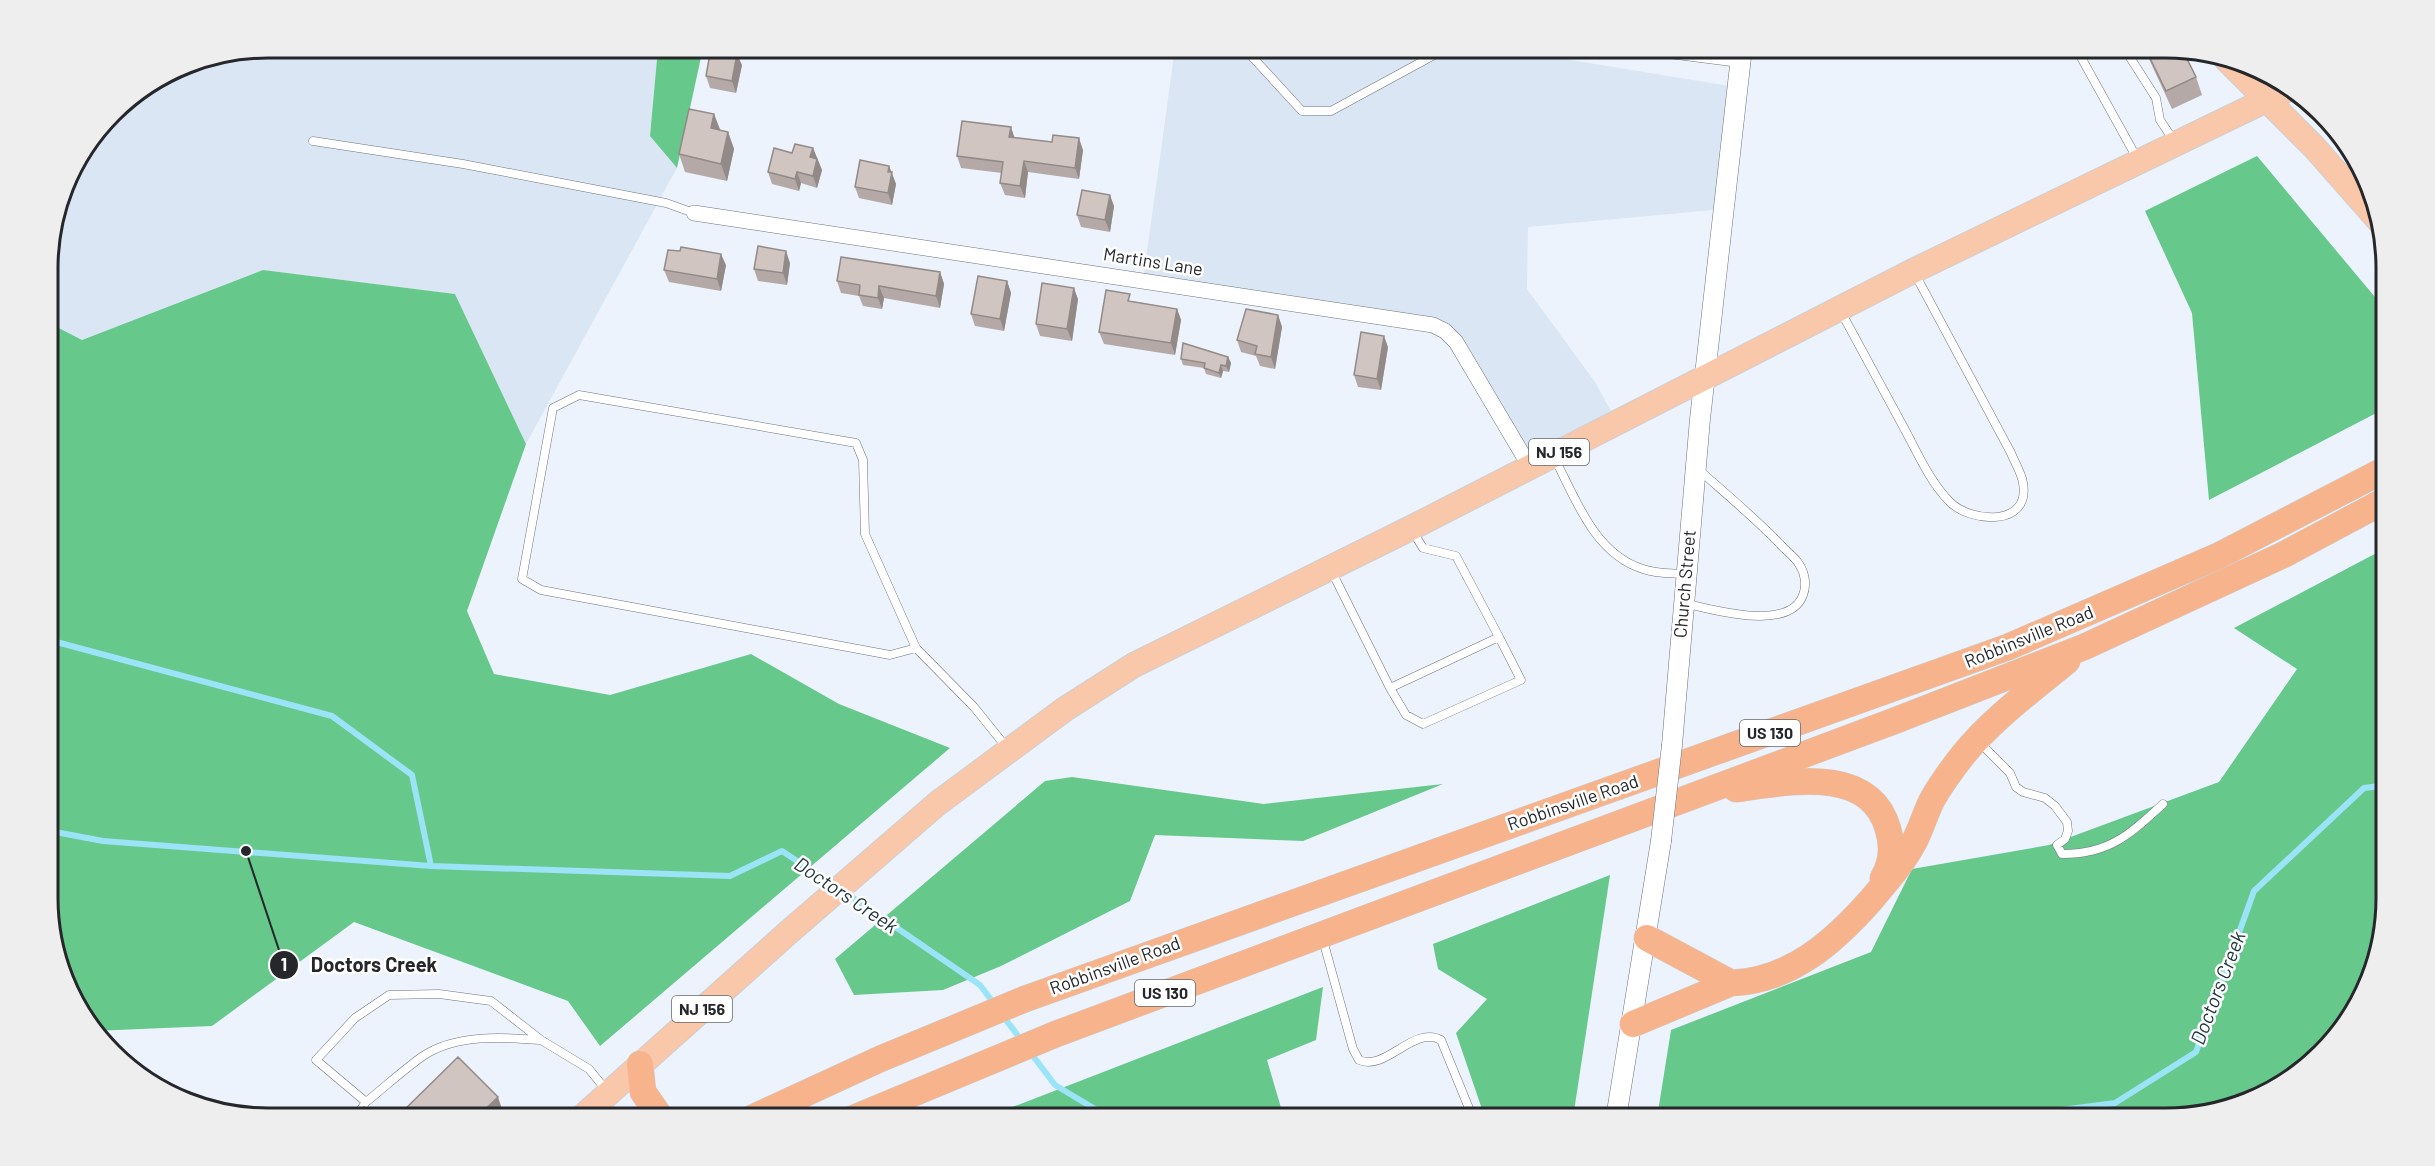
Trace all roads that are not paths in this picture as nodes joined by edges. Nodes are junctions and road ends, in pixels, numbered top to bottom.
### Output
1 (1254, 58) edge
2 (1428, 58) edge
3 (1741, 58) edge
4 (2081, 58) edge
5 (2130, 58) edge
6 (2239, 72) edge
7 (2281, 93) edge
8 (2268, 99) junction
9 (313, 141) dead end
10 (2175, 144) junction
11 (2139, 162) junction
12 (2367, 208) edge
13 (694, 213) joint
14 (1914, 271) junction
15 (1840, 309) junction
16 (1706, 376) junction
17 (1552, 455) junction
18 (1530, 467) junction
19 (1696, 467) junction
20 (2376, 474) edge
21 (2376, 505) edge
22 (1411, 528) junction
23 (1330, 568) junction
24 (1685, 574) junction
25 (1683, 602) junction
26 (1499, 637) junction
27 (2084, 647) junction
28 (916, 648) junction
29 (1390, 688) junction
30 (1977, 740) junction
31 (1008, 749) junction
32 (1691, 795) junction
33 (2163, 804) dead end
34 (1869, 902) junction
35 (1322, 936) junction
36 (1647, 938) junction
37 (1731, 983) junction
38 (1633, 1024) junction
39 (541, 1040) junction
40 (640, 1064) junction
41 (609, 1092) junction
42 (366, 1102) junction
43 (1469, 1107) edge
44 (1618, 1107) edge
45 (362, 1108) edge
46 (592, 1108) edge
47 (654, 1108) edge
48 (775, 1108) edge
49 (878, 1108) edge

1 - 2 lane
3 - 16 street, Church Street
4 - 11 lane
5 - 10 lane
6 - 8 main road
7 - 8 main road, NJ 156
8 - 10 main road, NJ 156
8 - 12 main road
9 - 13 lane
10 - 11 main road, NJ 156
11 - 14 main road, NJ 156
13 - 18 street, Martins Lane
14 - 15 main road, NJ 156
14 - 15 lane
15 - 16 main road, NJ 156
16 - 17 main road, NJ 156
16 - 19 street, Church Street
17 - 18 main road, NJ 156
17 - 24 lane
18 - 22 main road, NJ 156
19 - 24 street, Church Street
19 - 25 lane
20 - 48 highway, Robbinsville Road / US 130
21 - 27 highway, Robbinsville Road / US 130
22 - 23 main road, NJ 156
22 - 26 lane
23 - 29 lane
23 - 31 main road, NJ 156
24 - 25 street, Church Street
25 - 36 street, Church Street, bridge
26 - 29 lane
26 - 29 lane
27 - 30 highway
27 - 32 highway, Robbinsville Road / US 130
28 - 28 lane
28 - 31 lane
30 - 33 lane
30 - 34 highway
31 - 40 main road, NJ 156
32 - 34 highway
32 - 35 highway, Robbinsville Road / US 130
34 - 37 highway
35 - 43 lane
35 - 49 highway, Robbinsville Road / US 130
36 - 37 highway
36 - 38 street, Church Street
37 - 38 highway
38 - 44 street, Church Street
39 - 41 lane
39 - 42 lane
39 - 42 lane
40 - 41 main road, NJ 156
40 - 47 highway
41 - 46 main road, NJ 156
42 - 45 lane

